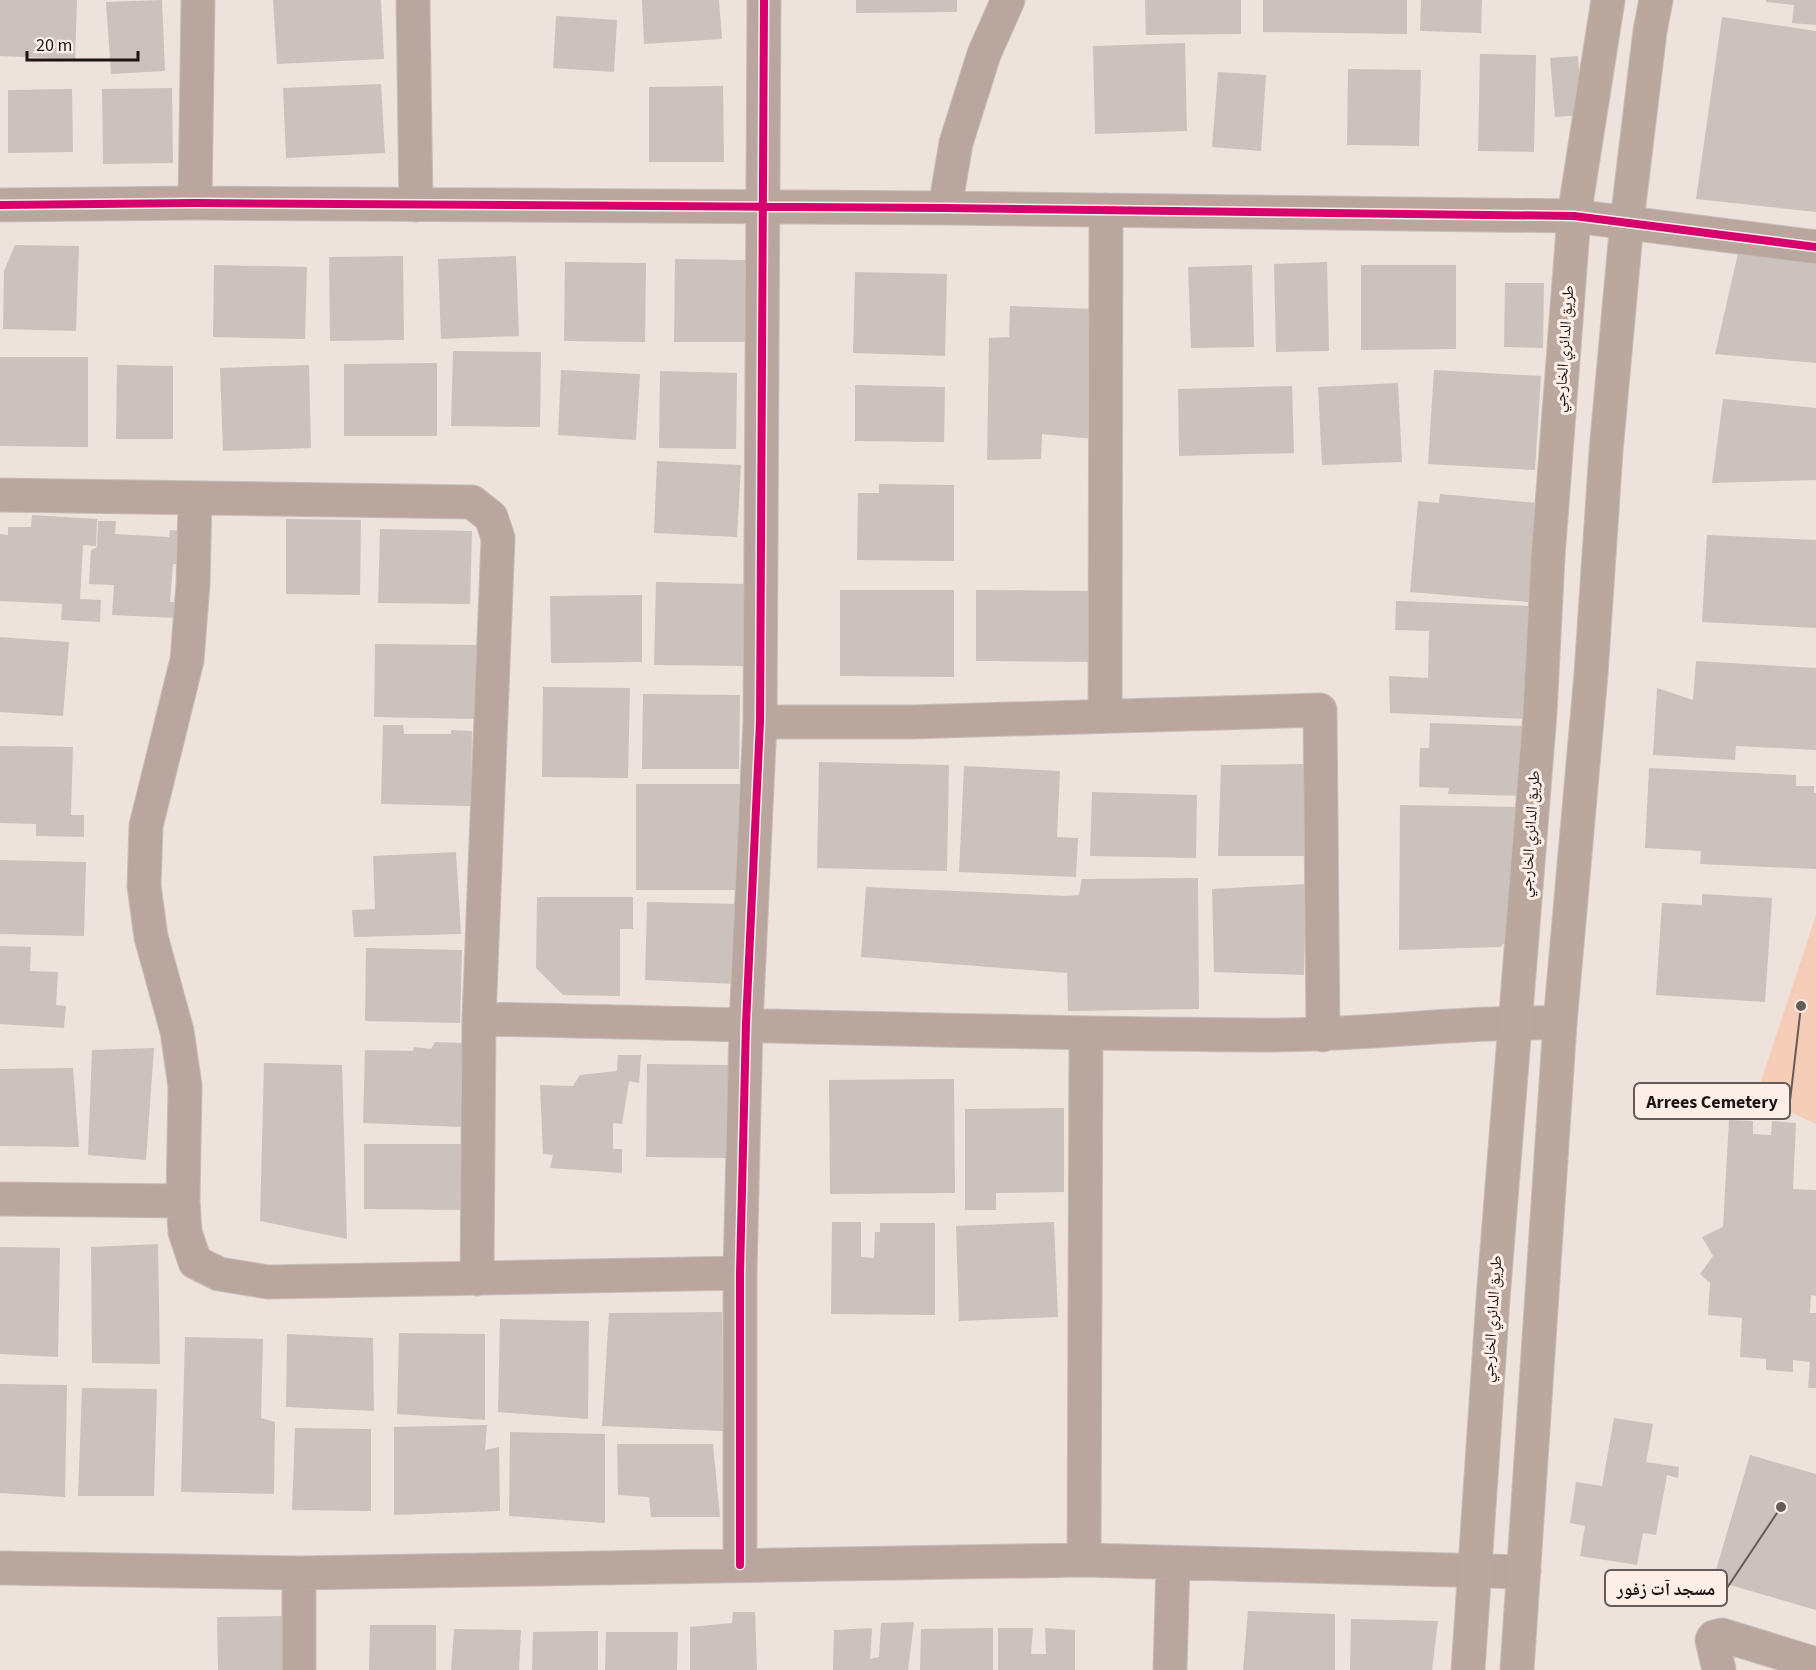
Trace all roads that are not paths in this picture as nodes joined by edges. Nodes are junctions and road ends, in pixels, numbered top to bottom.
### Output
1 (198, 0) edge
2 (413, 0) edge
3 (764, 0) edge
4 (1008, 0) edge
5 (1608, 0) edge
6 (1656, 0) edge
7 (195, 203) junction
8 (0, 205) edge
9 (416, 205) junction
10 (764, 208) junction
11 (945, 208) junction
12 (1106, 210) junction
13 (1574, 216) junction
14 (1627, 221) junction
15 (1816, 248) edge
16 (0, 495) edge
17 (195, 500) junction
18 (1105, 716) junction
19 (760, 722) junction
20 (479, 1019) junction
21 (1517, 1022) junction
22 (1560, 1023) junction
23 (746, 1024) junction
24 (1086, 1034) junction
25 (1323, 1035) junction
26 (0, 1199) edge
27 (183, 1201) junction
28 (740, 1273) junction
29 (477, 1279) junction
30 (1083, 1560) junction
31 (1173, 1563) junction
32 (740, 1565) junction
33 (0, 1568) edge
34 (1474, 1570) junction
35 (1524, 1572) junction
36 (299, 1573) junction
37 (1816, 1664) edge
38 (299, 1670) edge
39 (1170, 1670) edge
40 (1468, 1670) edge
41 (1517, 1670) edge
42 (1719, 1670) edge

1 - 7 street
2 - 9 street
3 - 10 street
4 - 11 street
5 - 13 main road, طريق الدائري الخارجي
6 - 14 main road
7 - 8 street
7 - 9 street
9 - 10 street
10 - 11 street
10 - 19 street
11 - 12 street
12 - 13 street
12 - 18 street
13 - 14 street
13 - 21 main road, طريق الدائري الخارجي
14 - 15 street
14 - 22 main road
16 - 17 street
17 - 20 street
17 - 27 street
18 - 19 street
18 - 25 street
19 - 23 street
20 - 23 street
20 - 29 street
21 - 22 street
21 - 25 street
21 - 34 main road, طريق الدائري الخارجي
22 - 35 main road
23 - 24 street
23 - 28 street
24 - 25 street
24 - 30 street
26 - 27 street
27 - 29 street
28 - 29 street
28 - 32 street
30 - 31 street
30 - 32 street
31 - 34 street
31 - 39 street
32 - 36 street
33 - 36 street
34 - 35 street
34 - 40 main road, طريق الدائري الخارجي
35 - 41 main road
36 - 38 street
37 - 42 street

